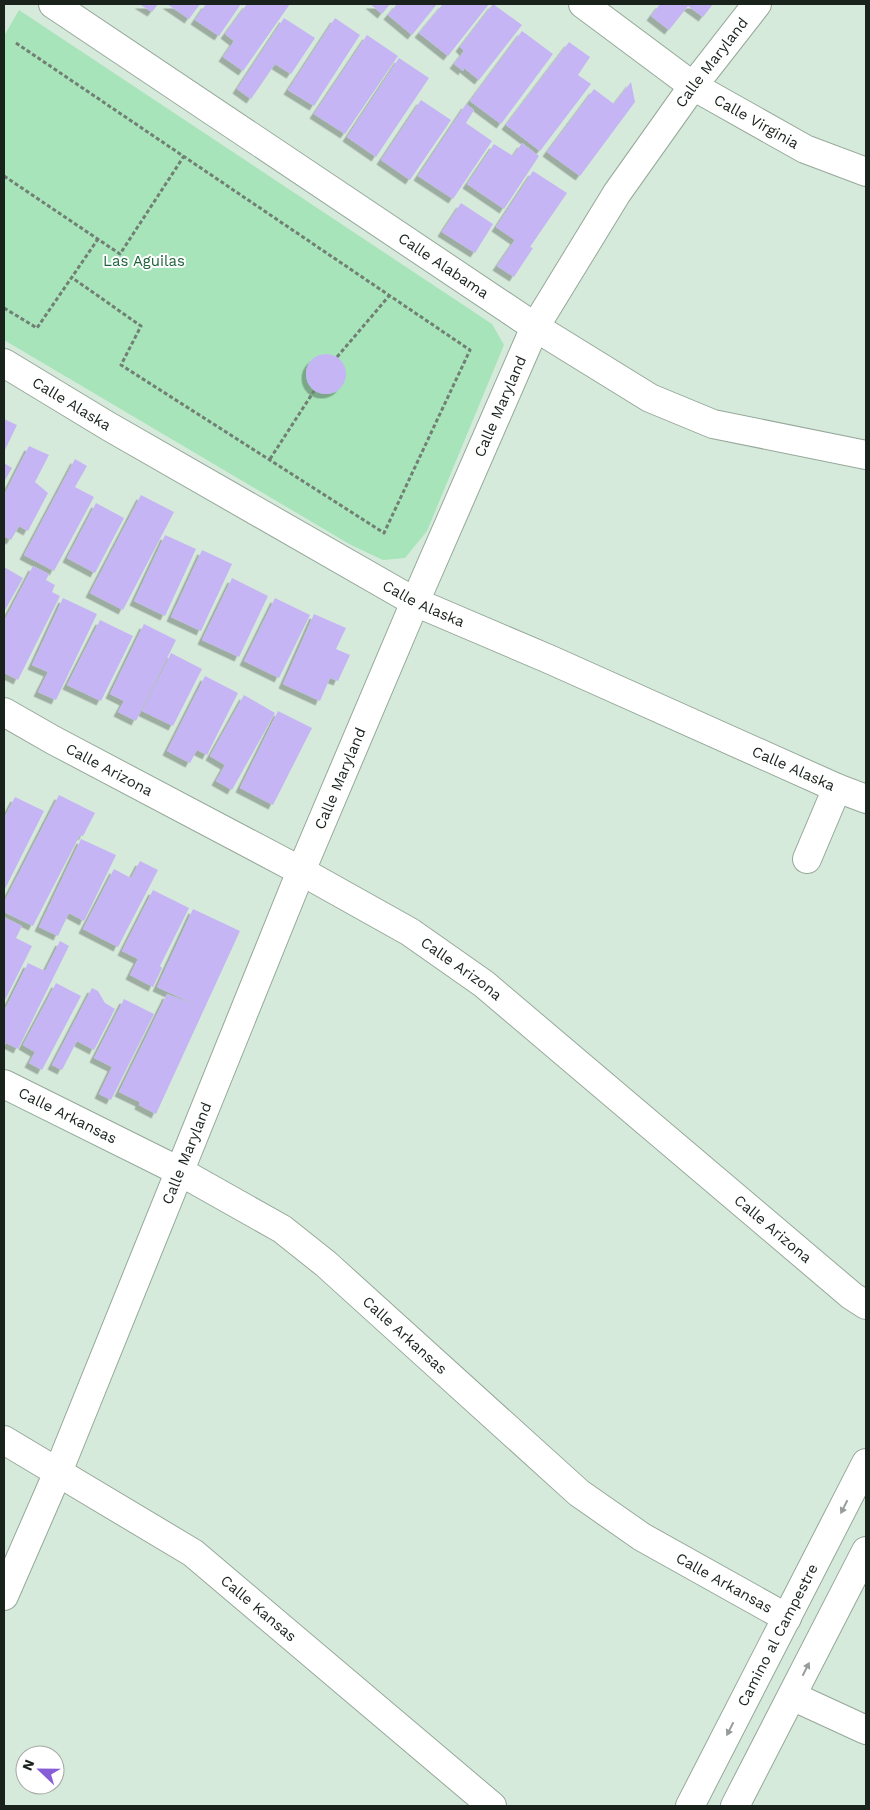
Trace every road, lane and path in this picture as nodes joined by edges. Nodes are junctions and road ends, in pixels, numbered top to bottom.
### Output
1 (53, 4) edge
2 (583, 4) edge
3 (757, 4) edge
4 (16, 43) dead end
5 (693, 86) junction
6 (184, 156) junction
7 (866, 172) edge
8 (4, 176) edge
9 (98, 239) junction
10 (72, 277) junction
11 (389, 296) junction
12 (4, 308) edge
13 (535, 327) junction
14 (337, 357) dead end
15 (4, 363) edge
16 (314, 391) dead end
17 (866, 455) edge
18 (270, 459) junction
19 (415, 602) junction
20 (4, 712) edge
21 (837, 788) junction
22 (866, 798) edge
23 (807, 859) dead end
24 (301, 871) junction
25 (4, 1084) edge
26 (179, 1171) junction
27 (866, 1305) edge
28 (4, 1440) edge
29 (866, 1463) edge
30 (58, 1472) junction
31 (866, 1551) edge
32 (4, 1596) edge
33 (787, 1618) junction
34 (792, 1696) junction
35 (866, 1730) edge
36 (492, 1806) edge
37 (690, 1806) edge
38 (736, 1806) edge

1 - 13 street, Calle Alabama
2 - 5 street, Calle Virginia
3 - 5 street, Calle Maryland
4 - 6 path
5 - 7 street, Calle Virginia
5 - 13 street, Calle Maryland
6 - 9 path
6 - 11 path
8 - 9 path
9 - 10 path
10 - 12 path
10 - 18 path
11 - 14 path
11 - 18 path
13 - 17 street, Calle Alabama
13 - 19 street, Calle Maryland
15 - 19 street, Calle Alaska
16 - 18 path
19 - 21 street, Calle Alaska
19 - 24 street, Calle Maryland
20 - 24 street, Calle Arizona
21 - 22 street, Calle Alaska
21 - 23 street
24 - 26 street, Calle Maryland
24 - 27 street, Calle Arizona
25 - 26 street, Calle Arkansas
26 - 30 street, Calle Maryland
26 - 33 street, Calle Arkansas
28 - 30 street, Calle Kansas
29 -> 33 street, Camino al Campestre
30 - 32 street, Calle Maryland
30 - 36 street, Calle Kansas
34 -> 31 street
33 -> 37 street, Camino al Campestre
34 - 35 street
34 - 38 street

